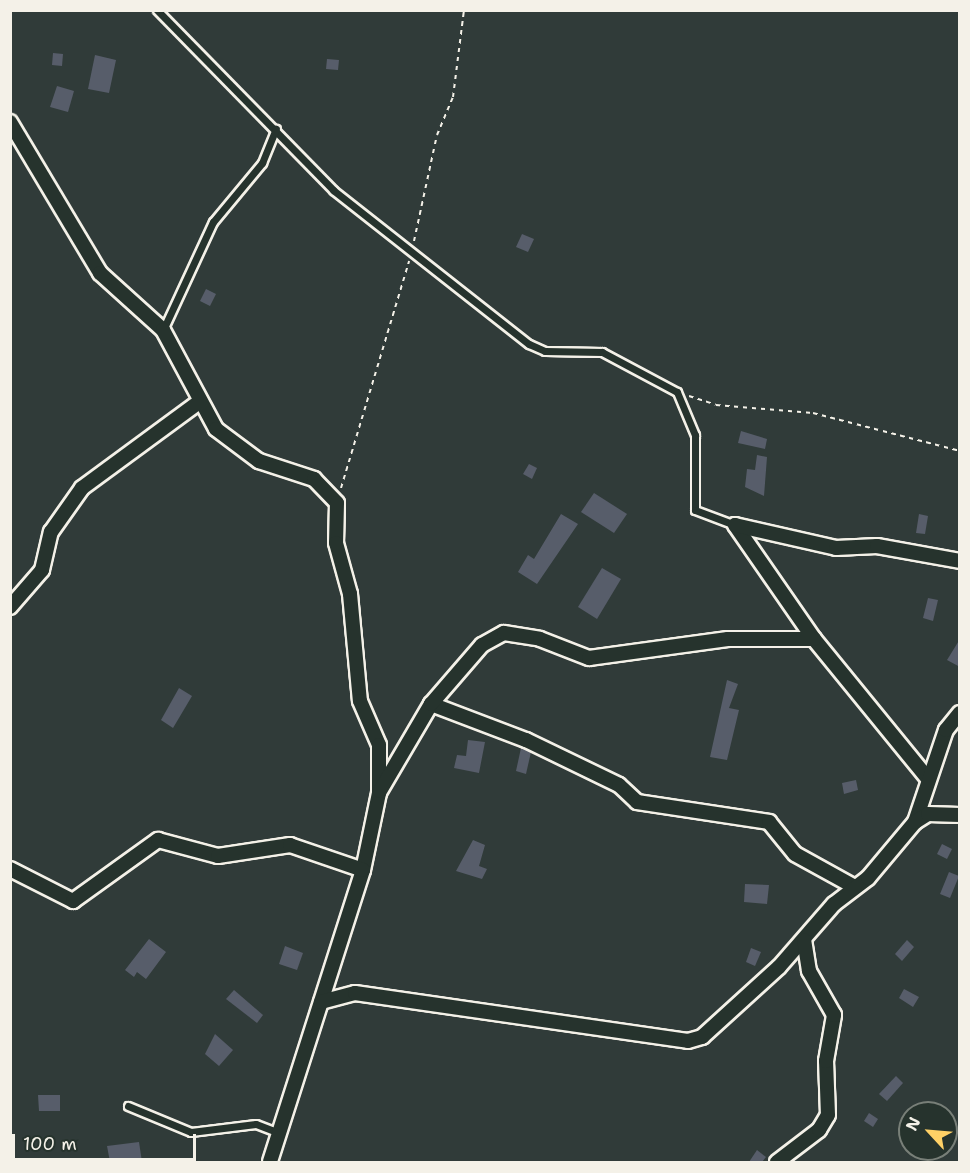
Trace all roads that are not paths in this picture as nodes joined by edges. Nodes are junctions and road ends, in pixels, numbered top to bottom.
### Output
1 (157, 10) edge
2 (10, 122) edge
3 (276, 129) junction
4 (163, 330) junction
5 (199, 402) junction
6 (735, 525) junction
7 (960, 561) edge
8 (10, 607) edge
9 (814, 639) junction
10 (431, 704) junction
11 (960, 713) edge
12 (928, 779) junction
13 (379, 793) junction
14 (960, 814) edge
15 (915, 822) junction
16 (10, 869) edge
17 (363, 870) junction
18 (855, 887) junction
19 (804, 940) junction
20 (321, 1002) junction
21 (128, 1106) dead end
22 (279, 1133) junction
23 (270, 1162) edge
24 (777, 1162) edge

1 - 3 lane
2 - 4 street
3 - 4 lane
3 - 6 lane
4 - 5 street
5 - 8 street
5 - 13 street
6 - 7 street
6 - 9 street
9 - 10 street
9 - 12 street
10 - 13 street
10 - 18 street
11 - 12 street
12 - 15 street
13 - 17 street
14 - 15 street
15 - 18 street
16 - 17 street
17 - 20 street
18 - 19 street
19 - 20 street
19 - 24 street
20 - 22 street
21 - 22 lane
22 - 23 street

